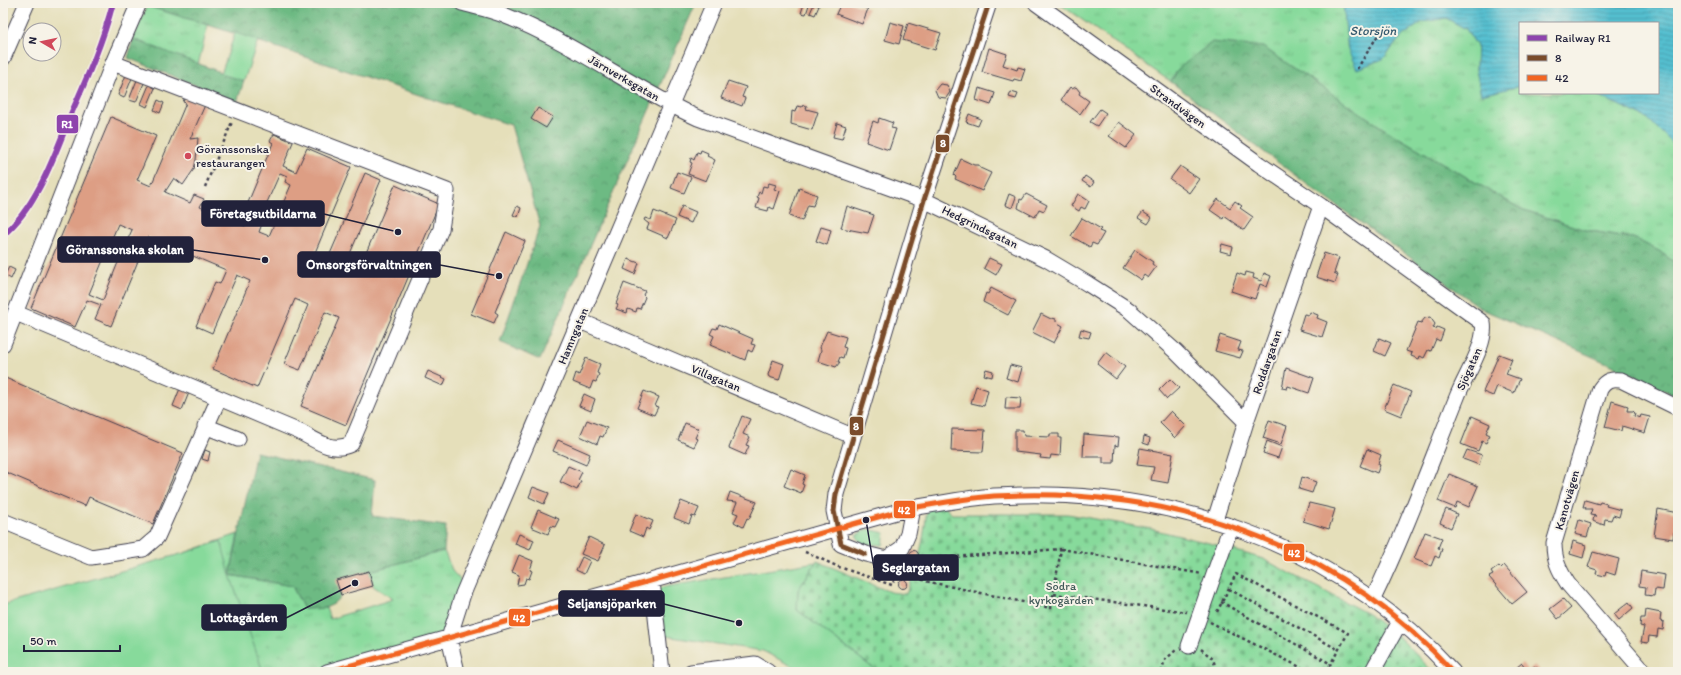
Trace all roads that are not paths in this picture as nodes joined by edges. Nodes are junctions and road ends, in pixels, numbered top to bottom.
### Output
1 (27, 3) edge
2 (139, 3) edge
3 (462, 3) edge
4 (714, 3) edge
5 (989, 3) edge
6 (1036, 3) edge
7 (507, 9) edge
8 (3, 58) edge
9 (113, 62) junction
10 (670, 106) junction
11 (924, 200) junction
12 (1321, 206) junction
13 (16, 313) junction
14 (580, 320) junction
15 (3, 344) edge
16 (219, 398) junction
17 (1678, 408) edge
18 (1246, 422) junction
19 (205, 426) junction
20 (852, 436) junction
21 (238, 439) dead end
22 (913, 508) junction
23 (1215, 520) junction
24 (3, 521) edge
25 (1231, 526) junction
26 (836, 528) junction
27 (652, 581) junction
28 (1373, 599) junction
29 (1401, 620) junction
30 (449, 638) junction
31 (1188, 646) dead end
32 (327, 672) edge
33 (458, 672) edge
34 (662, 672) edge
35 (691, 672) edge
36 (768, 672) edge
37 (1372, 672) edge
38 (1453, 672) edge
39 (1644, 672) edge

1 - 8 street
2 - 9 street
3 - 7 street, Järnverksgatan
4 - 10 street, Hamngatan
5 - 11 street
6 - 12 street, Strandvägen
7 - 10 street, Järnverksgatan
9 - 13 street
9 - 16 street
10 - 11 street, Hedgrindsgatan
10 - 14 street, Hamngatan
11 - 18 street, Hedgrindsgatan
11 - 20 street
12 - 18 street, Roddargatan
12 - 28 street, Sjögatan
13 - 15 street
13 - 16 street
14 - 20 street, Villagatan
14 - 30 street, Hamngatan
16 - 19 street
17 - 39 street, Kanotvägen
18 - 23 street, Roddargatan
19 - 21 street
19 - 24 street
20 - 26 street
22 - 23 street
22 - 26 street
22 - 26 street
23 - 25 street
25 - 28 street
25 - 31 street
26 - 27 street
27 - 30 street
27 - 34 street
28 - 29 street
29 - 37 street
29 - 38 street
30 - 32 street
30 - 33 street
35 - 36 street

